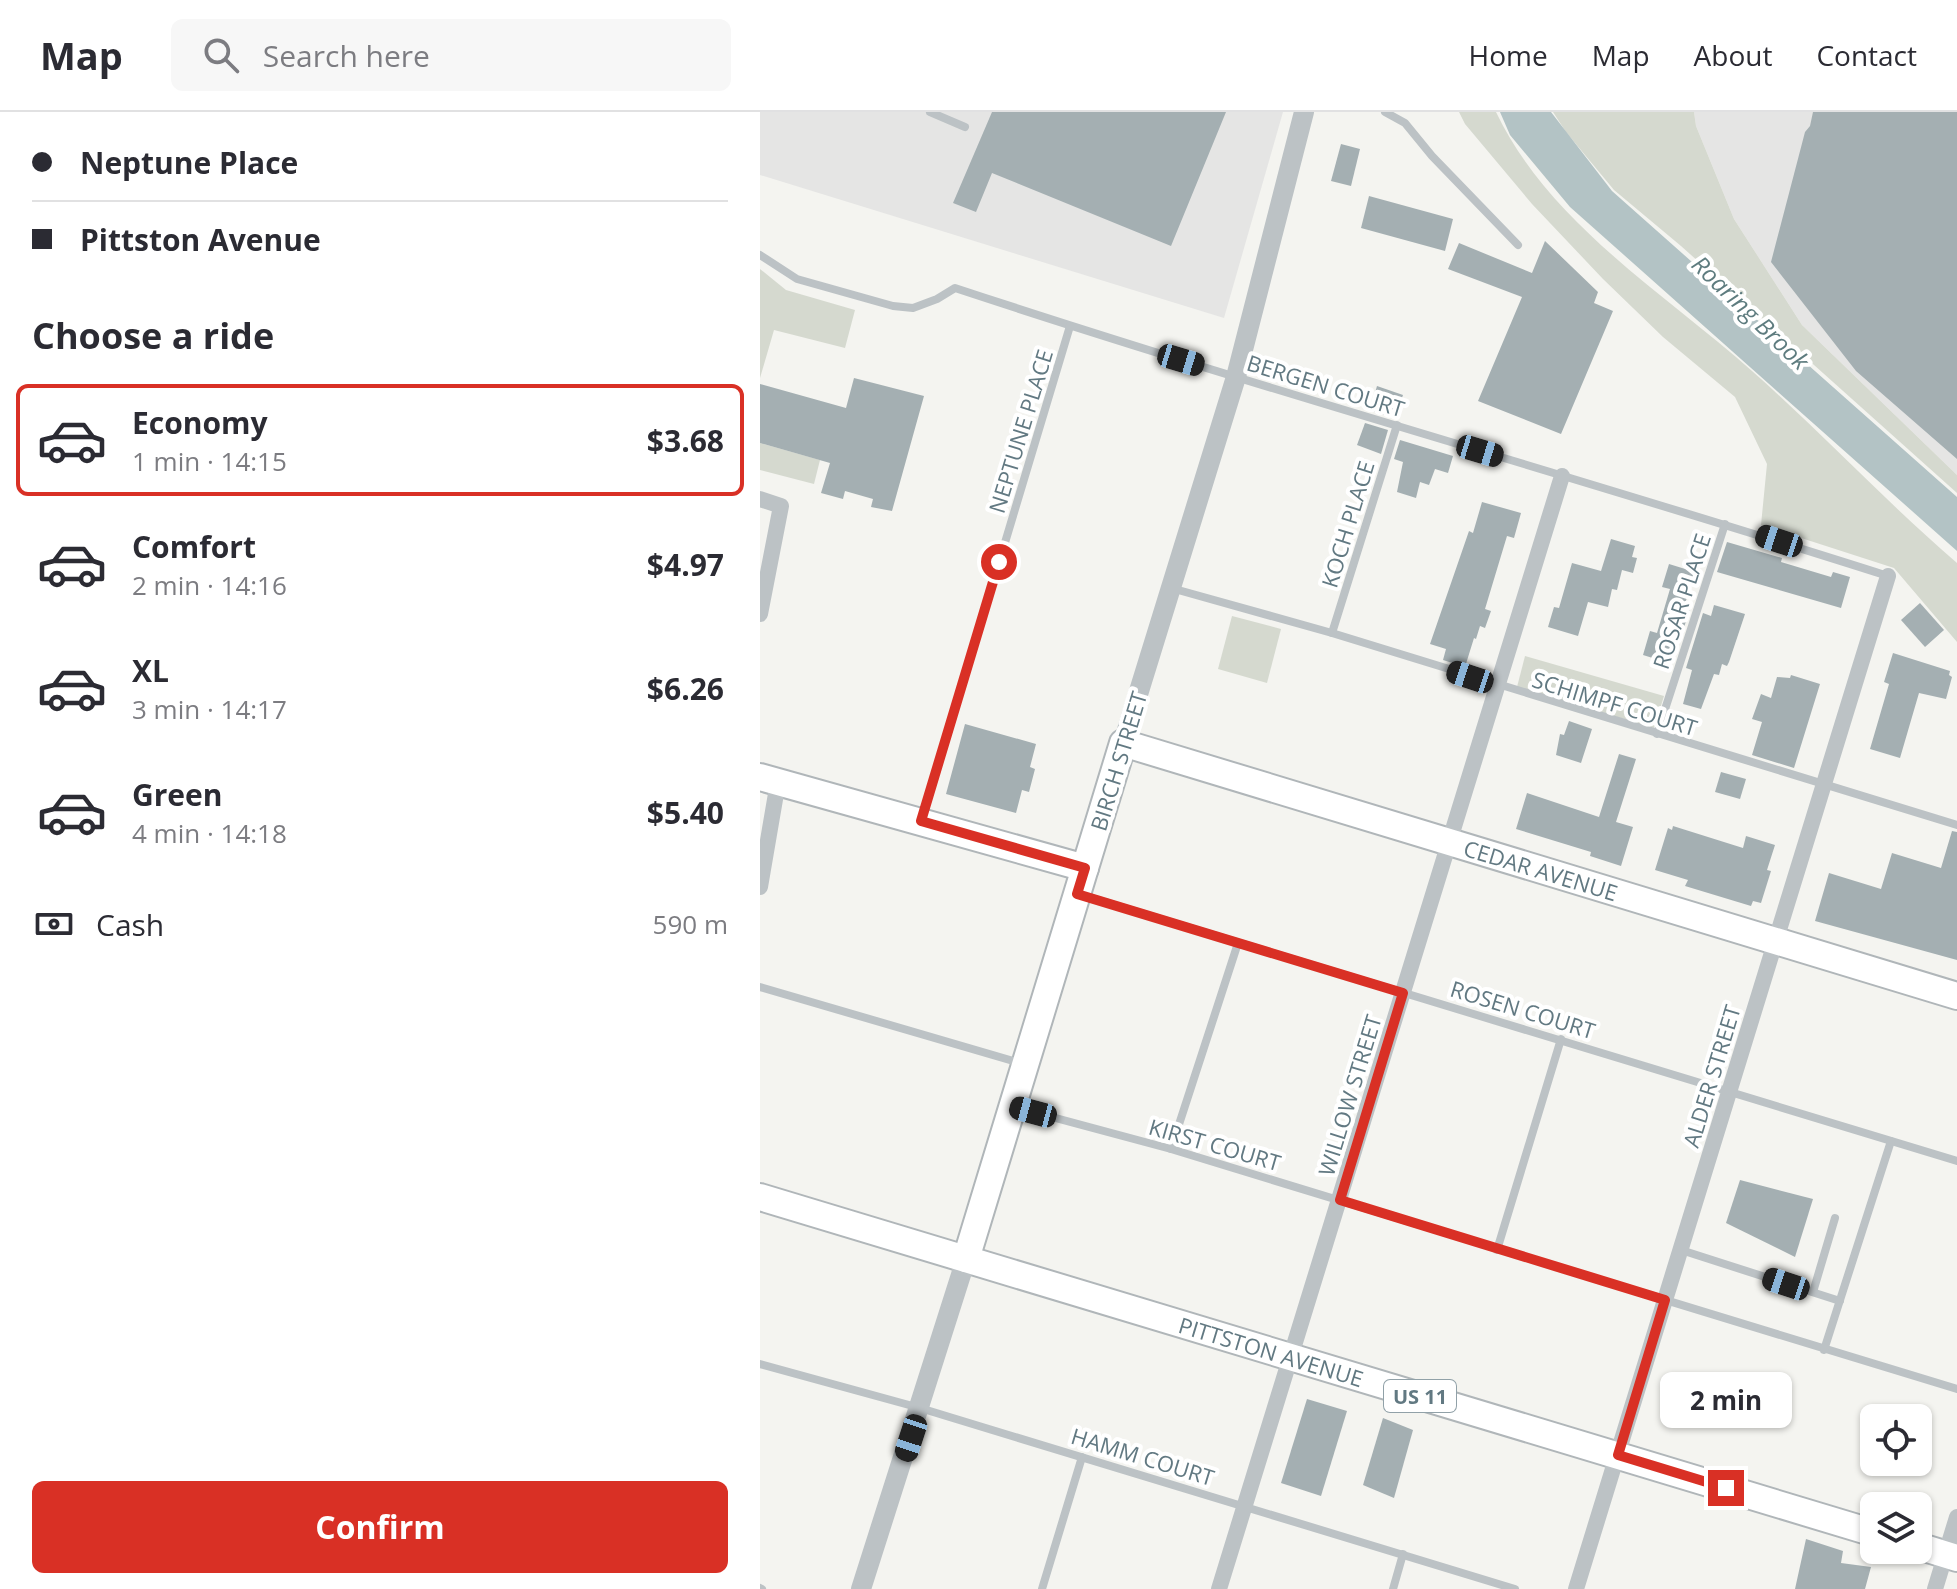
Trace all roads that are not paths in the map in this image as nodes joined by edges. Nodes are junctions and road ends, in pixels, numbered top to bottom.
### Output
1 (930, 112) edge
2 (1304, 112) edge
3 (1385, 112) edge
4 (965, 127) dead end
5 (1518, 245) dead end
6 (760, 255) edge
7 (1070, 326) junction
8 (1236, 377) junction
9 (1397, 425) junction
10 (1562, 476) junction
11 (760, 499) edge
12 (1725, 524) junction
13 (1888, 576) joint
14 (1170, 588) junction
15 (760, 614) edge
16 (1332, 633) junction
17 (1498, 686) junction
18 (1657, 734) junction
19 (1123, 743) junction
20 (769, 780) edge
21 (1824, 785) junction
22 (921, 821) junction
23 (1957, 825) edge
24 (1450, 841) junction
25 (1085, 868) junction
26 (760, 887) edge
27 (1077, 894) junction
28 (1776, 940) junction
29 (1238, 943) junction
30 (760, 987) edge
31 (1403, 993) junction
32 (1957, 996) edge
33 (1561, 1039) junction
34 (1025, 1064) junction
35 (1730, 1091) junction
36 (1012, 1106) junction
37 (1891, 1141) junction
38 (1171, 1149) junction
39 (1957, 1161) edge
40 (760, 1197) edge
41 (1340, 1200) junction
42 (1835, 1218) dead end
43 (1497, 1250) junction
44 (1681, 1250) junction
45 (966, 1259) junction
46 (1813, 1292) junction
47 (1665, 1300) junction
48 (1840, 1301) junction
49 (1824, 1350) junction
50 (1292, 1357) junction
51 (760, 1364) edge
52 (1957, 1389) edge
53 (920, 1408) junction
54 (1618, 1455) junction
55 (1082, 1457) junction
56 (1246, 1506) junction
57 (1957, 1517) edge
58 (1860, 1529) edge
59 (1403, 1554) junction
60 (1951, 1556) edge
61 (861, 1589) edge
62 (1042, 1589) edge
63 (1219, 1589) edge
64 (1393, 1589) edge
65 (1515, 1589) edge
66 (1576, 1589) edge
67 (1935, 1589) edge

1 - 4 lane
2 - 8 street, BIRCH STREET
3 - 5 lane
6 - 7 lane, BERGEN COURT
7 - 8 lane, BERGEN COURT
7 - 22 lane, NEPTUNE PLACE
8 - 9 lane, BERGEN COURT
8 - 14 street, BIRCH STREET
9 - 10 lane, BERGEN COURT
9 - 16 lane, KOCH PLACE
10 - 12 lane, BERGEN COURT
10 - 17 street, WILLOW STREET
11 - 15 street
12 - 13 lane, BERGEN COURT
12 - 18 lane, ROSAR PLACE
13 - 21 street, ALDER STREET
14 - 16 lane, SCHIMPF COURT
14 - 19 street, BIRCH STREET
16 - 17 lane, SCHIMPF COURT
17 - 18 lane, SCHIMPF COURT
17 - 24 street, WILLOW STREET
18 - 21 lane, SCHIMPF COURT
19 - 24 main road, CEDAR AVENUE
19 - 25 main road, BIRCH STREET
20 - 22 main road
20 - 26 street
21 - 23 lane, SCHIMPF COURT
21 - 28 street, ALDER STREET
22 - 25 main road
24 - 28 main road, CEDAR AVENUE
24 - 31 street, WILLOW STREET
25 - 27 main road, BIRCH STREET
27 - 29 lane, ROSEN COURT
27 - 34 main road, BIRCH STREET
28 - 32 main road, CEDAR AVENUE
28 - 35 street, ALDER STREET
29 - 31 lane, ROSEN COURT
29 - 38 lane
30 - 34 lane
31 - 33 lane, ROSEN COURT
31 - 41 street, WILLOW STREET
33 - 35 lane, ROSEN COURT
33 - 43 lane
34 - 36 main road, BIRCH STREET
35 - 37 lane, ROSEN COURT
35 - 44 street, ALDER STREET
36 - 38 lane, KIRST COURT
36 - 45 main road, BIRCH STREET
37 - 39 lane, ROSEN COURT
37 - 48 lane
38 - 41 lane, KIRST COURT
40 - 45 main road, PITTSTON AVENUE
41 - 43 lane, KIRST COURT
41 - 50 street, WILLOW STREET
42 - 46 lane
43 - 47 lane, KIRST COURT
44 - 46 lane
44 - 47 street, ALDER STREET
45 - 50 main road, PITTSTON AVENUE / US 11
45 - 53 street, BIRCH STREET
46 - 48 lane
47 - 49 lane, KIRST COURT
47 - 54 street, ALDER STREET
48 - 49 lane
49 - 52 lane, KIRST COURT
50 - 54 main road, PITTSTON AVENUE / US 11
50 - 56 street, WILLOW STREET
51 - 53 lane, HAMM COURT
53 - 55 lane, HAMM COURT
53 - 61 street, BIRCH STREET
54 - 58 main road, PITTSTON AVENUE / US 11
54 - 66 street, ALDER STREET
55 - 56 lane, HAMM COURT
55 - 62 lane
56 - 59 lane, HAMM COURT
56 - 63 street, WILLOW STREET
57 - 60 street
59 - 64 lane
59 - 65 lane, HAMM COURT
60 - 67 street

